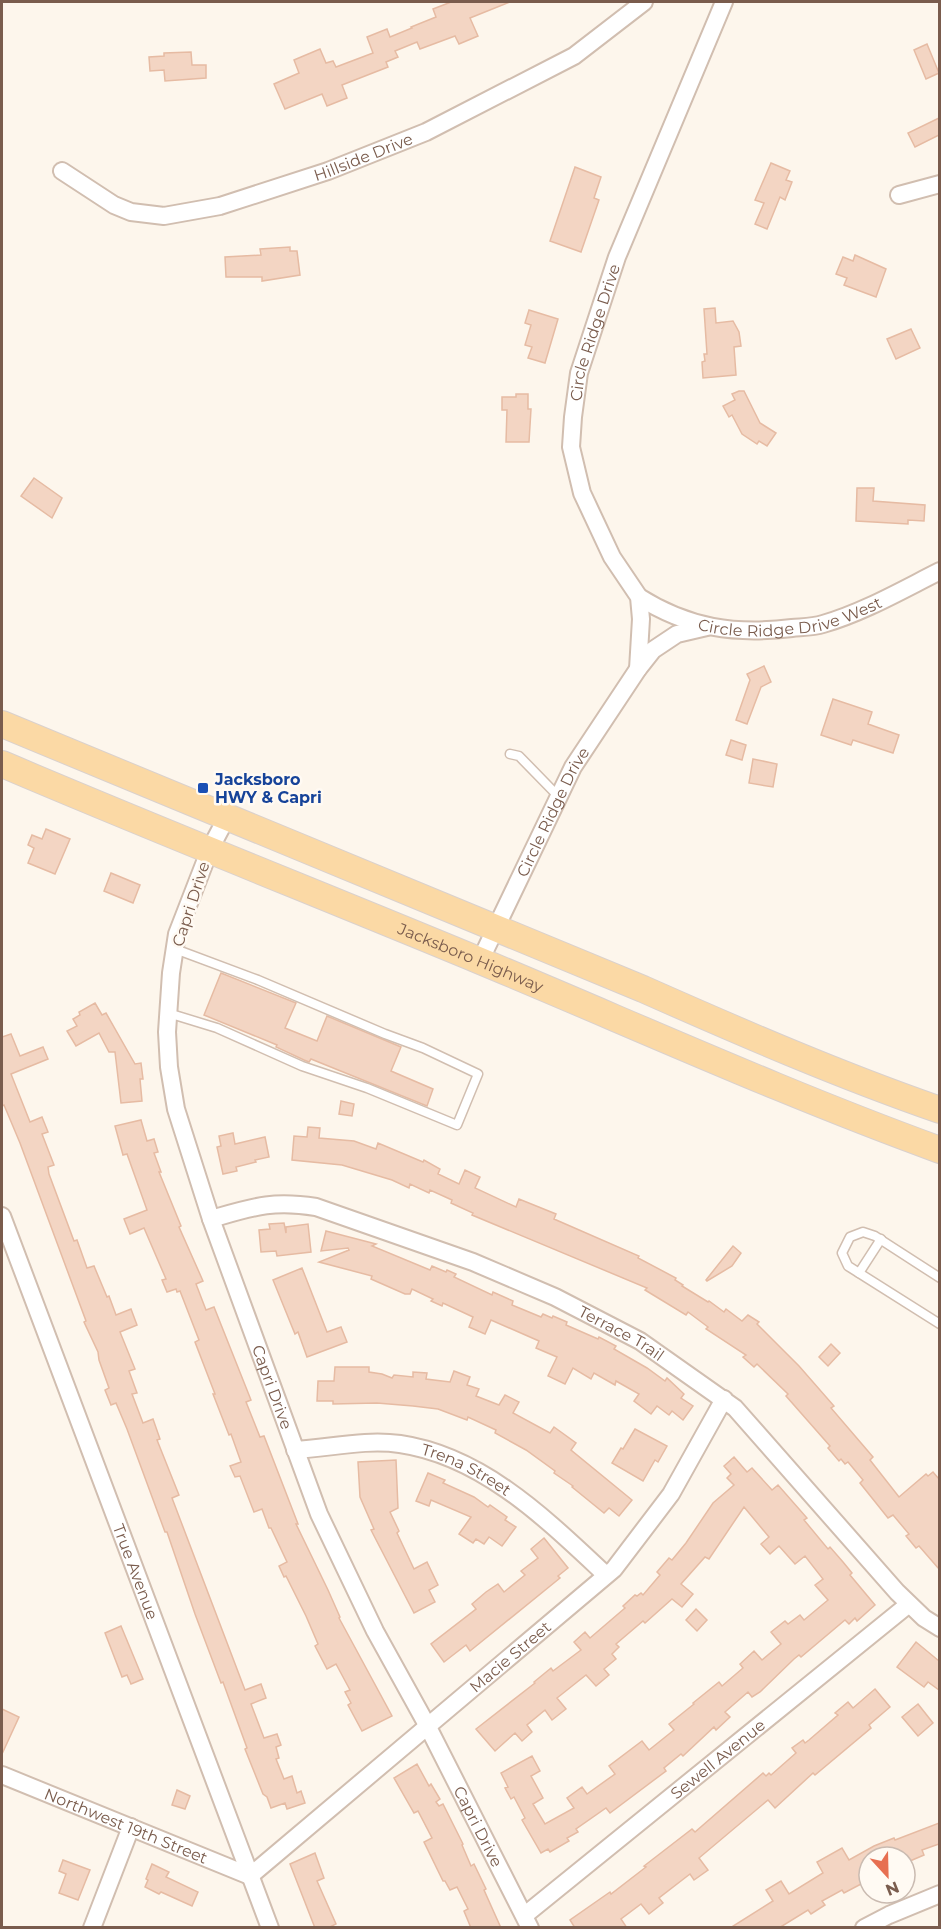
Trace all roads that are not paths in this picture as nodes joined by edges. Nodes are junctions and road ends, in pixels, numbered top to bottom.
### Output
1 (644, 2) edge
2 (724, 2) edge
3 (62, 171) dead end
4 (939, 184) edge
5 (899, 195) dead end
6 (939, 571) edge
7 (639, 597) junction
8 (707, 627) junction
9 (638, 669) junction
10 (2, 724) edge
11 (510, 754) dead end
12 (2, 764) edge
13 (559, 797) junction
14 (227, 817) junction
15 (210, 849) junction
16 (496, 929) junction
17 (175, 949) junction
18 (480, 961) junction
19 (168, 1013) junction
20 (939, 1110) edge
21 (939, 1150) edge
22 (2, 1216) edge
23 (211, 1219) junction
24 (881, 1239) junction
25 (859, 1273) junction
26 (939, 1278) edge
27 (939, 1324) edge
28 (724, 1399) junction
29 (295, 1450) junction
30 (606, 1575) junction
31 (909, 1604) junction
32 (939, 1628) edge
33 (427, 1725) junction
34 (2, 1775) edge
35 (131, 1827) junction
36 (250, 1876) junction
37 (939, 1894) edge
38 (528, 1921) edge
39 (92, 1928) edge
40 (270, 1928) edge
41 (864, 1928) edge

1 - 3 street, Hillside Drive
2 - 7 street, Circle Ridge Drive
4 - 5 street
6 - 8 street, Circle Ridge Drive West
7 - 8 street, Circle Ridge Drive West
7 - 9 street, Circle Ridge Drive
8 - 9 street, Circle Ridge Drive
9 - 13 street, Circle Ridge Drive
10 - 14 main road
11 - 13 lane
12 - 15 main road, Jacksboro Highway
13 - 16 street, Circle Ridge Drive
14 - 15 street, Capri Drive
14 - 16 main road
15 - 17 street, Capri Drive
15 - 18 main road, Jacksboro Highway
16 - 18 street
16 - 20 main road
17 - 19 street, Capri Drive
17 - 19 lane
18 - 21 main road, Jacksboro Highway
19 - 23 street, Capri Drive
22 - 36 street, True Avenue
23 - 28 street, Terrace Trail
23 - 29 street, Capri Drive
24 - 25 lane
24 - 25 lane
24 - 26 lane
25 - 27 lane
28 - 30 street, Macie Street
28 - 31 street, Terrace Trail
29 - 30 street, Trena Street
29 - 33 street, Capri Drive
30 - 33 street, Macie Street
31 - 32 street, Terrace Trail
31 - 38 street, Sewell Avenue
33 - 36 street, Macie Street
33 - 38 street, Capri Drive
34 - 35 street, Northwest 19th Street
35 - 36 street, Northwest 19th Street
35 - 39 street
36 - 40 street, True Avenue
37 - 41 street

